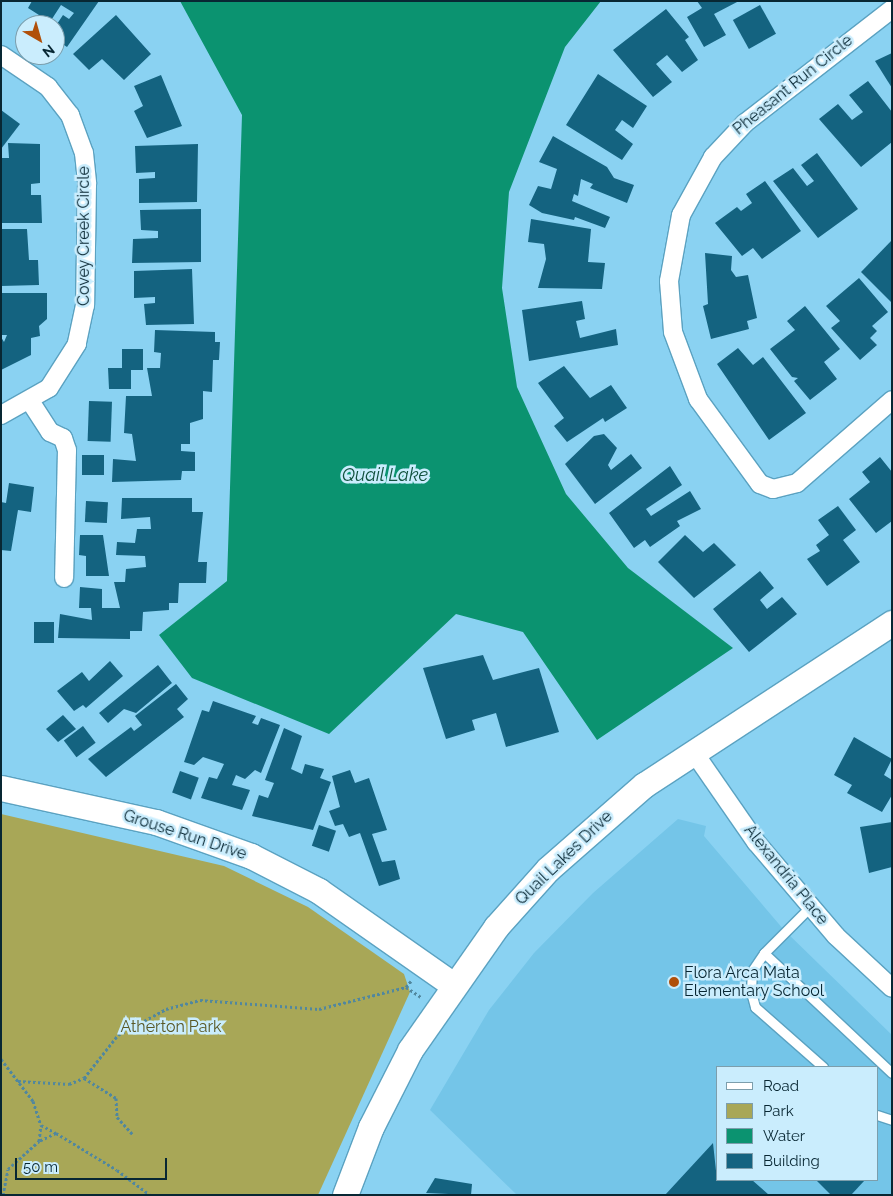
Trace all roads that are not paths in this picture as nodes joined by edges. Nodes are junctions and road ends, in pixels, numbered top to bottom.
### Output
1 (892, 9) edge
2 (1, 55) edge
3 (892, 400) edge
4 (30, 401) junction
5 (1, 415) edge
6 (64, 578) dead end
7 (892, 623) edge
8 (693, 751) junction
9 (1, 788) edge
10 (810, 907) junction
11 (764, 953) junction
12 (453, 986) junction
13 (892, 988) edge
14 (823, 1066) edge
15 (892, 1073) edge
16 (878, 1115) edge
17 (892, 1120) edge
18 (345, 1195) edge

1 - 3 street, Pheasant Run Circle
2 - 4 street, Covey Creek Circle
4 - 5 street, Covey Creek Circle
4 - 6 street
7 - 8 main road, Quail Lakes Drive
8 - 10 street, Alexandria Place
8 - 12 main road, Quail Lakes Drive
9 - 12 main road, Grouse Run Drive
10 - 11 lane
10 - 13 street, Alexandria Place
11 - 14 lane
11 - 15 lane
12 - 18 main road, Quail Lakes Drive
16 - 17 lane

